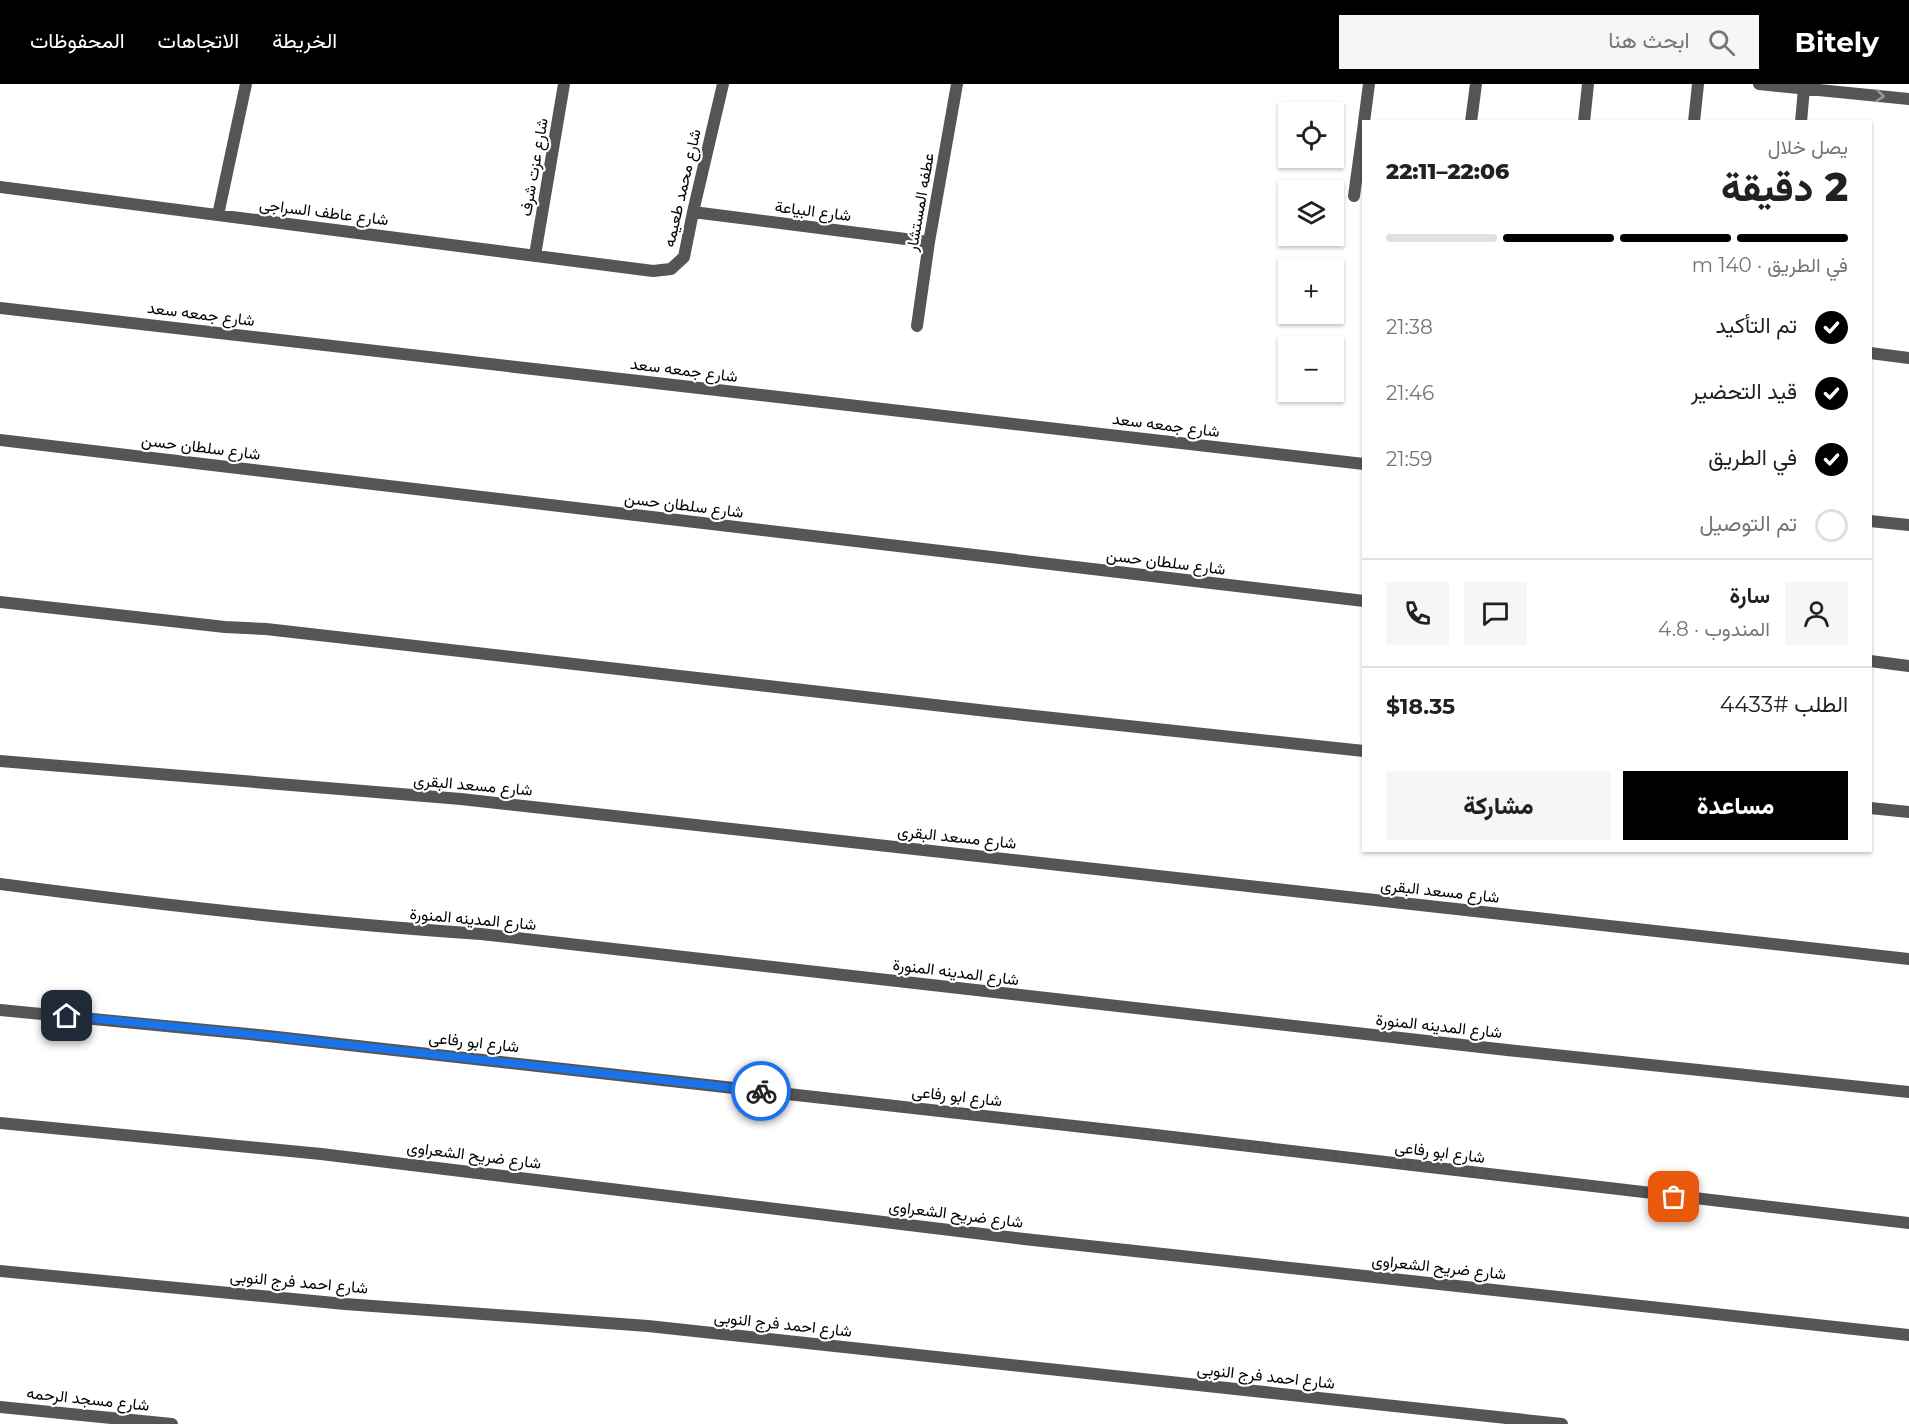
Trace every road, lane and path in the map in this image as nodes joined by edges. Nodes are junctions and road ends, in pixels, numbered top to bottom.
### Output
1 (246, 84) edge
2 (564, 84) edge
3 (723, 84) edge
4 (957, 84) edge
5 (1369, 84) edge
6 (1476, 84) edge
7 (1588, 84) edge
8 (1698, 84) edge
9 (1759, 84) edge
10 (1804, 88) junction
11 (1909, 99) edge
12 (1364, 120) edge
13 (1471, 120) edge
14 (1584, 120) edge
15 (1694, 120) edge
16 (1801, 120) edge
17 (1362, 137) edge
18 (0, 187) edge
19 (1354, 196) dead end
20 (693, 212) junction
21 (218, 215) junction
22 (929, 242) junction
23 (536, 255) junction
24 (644, 269) joint
25 (0, 308) edge
26 (917, 326) dead end
27 (1872, 353) edge
28 (1909, 358) edge
29 (0, 440) edge
30 (1362, 464) edge
31 (1872, 521) edge
32 (1909, 525) edge
33 (1362, 601) edge
34 (0, 602) edge
35 (1872, 661) edge
36 (1909, 666) edge
37 (1362, 751) edge
38 (0, 761) edge
39 (1872, 807) edge
40 (1909, 812) edge
41 (0, 884) edge
42 (1909, 959) edge
43 (0, 1010) edge
44 (1909, 1092) edge
45 (0, 1123) edge
46 (1909, 1223) edge
47 (0, 1271) edge
48 (1909, 1335) edge
49 (0, 1407) edge
50 (172, 1424) edge
51 (1562, 1424) edge

1 - 21 street
2 - 23 street, شارع عزت شرف
3 - 20 street, شارع محمد طعيمه
4 - 22 street, عطفه المستشار
5 - 12 street
6 - 13 street
7 - 14 street
8 - 15 street
9 - 10 street
10 -> 11 street
10 - 16 street
17 - 19 street
18 - 21 street, شارع عاطف السراجى
20 - 22 street, شارع البياعة
20 - 24 street, شارع محمد طعيمه
21 - 23 street, شارع عاطف السراجى
22 - 26 street, عطفه المستشار
23 - 24 street, شارع عاطف السراجى
25 - 30 street, شارع جمعه سعد
27 - 28 street
29 - 33 street, شارع سلطان حسن
31 - 32 street
34 - 37 street
35 - 36 street
38 - 42 street, شارع مسعد البقرى
39 - 40 street
41 - 44 street, شارع المدينه المنورة
43 - 46 street, شارع ابو رفاعى
45 - 48 street, شارع ضريح الشعراوى
47 - 51 street, شارع احمد فرج النوبى
49 - 50 street, شارع مسجد الرحمه

